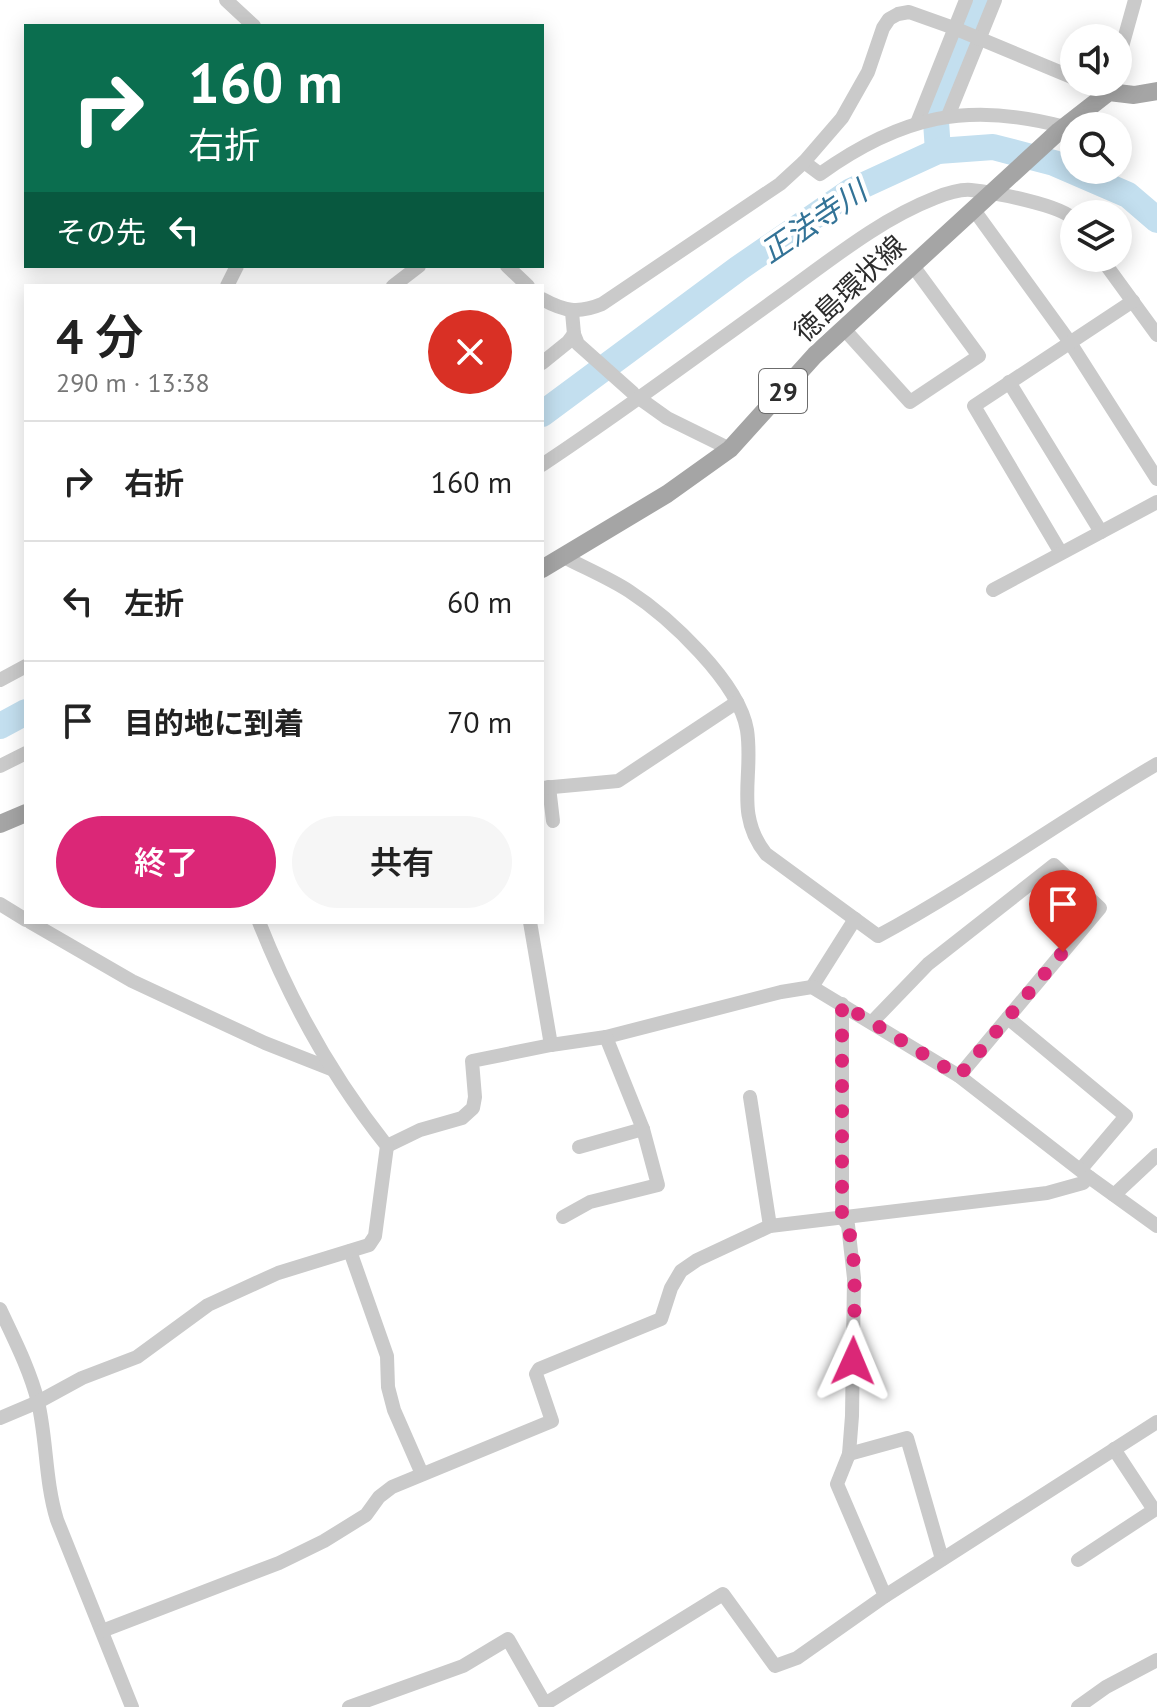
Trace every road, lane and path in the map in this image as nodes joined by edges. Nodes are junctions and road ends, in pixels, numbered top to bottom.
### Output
1 (226, 0) edge
2 (966, 0) edge
3 (995, 0) edge
4 (1135, 0) edge
5 (912, 6) edge
6 (252, 24) edge
7 (1128, 24) edge
8 (956, 29) junction
9 (976, 38) junction
10 (1060, 72) edge
11 (1157, 91) edge
12 (1132, 94) edge
13 (1100, 96) edge
14 (1082, 112) edge
15 (946, 116) junction
16 (921, 122) junction
17 (1060, 128) edge
18 (1060, 131) edge
19 (804, 162) junction
20 (997, 189) junction
21 (974, 210) junction
22 (1060, 210) edge
23 (913, 266) junction
24 (416, 268) edge
25 (509, 268) edge
26 (1111, 272) edge
27 (396, 284) edge
28 (526, 284) edge
29 (544, 300) edge
30 (1133, 301) junction
31 (572, 312) junction
32 (844, 329) junction
33 (1157, 335) edge
34 (576, 339) junction
35 (1069, 341) junction
36 (544, 361) edge
37 (1009, 382) junction
38 (636, 395) junction
39 (730, 449) junction
40 (544, 464) edge
41 (1157, 479) edge
42 (1157, 502) edge
43 (1101, 532) junction
44 (1061, 553) junction
45 (564, 557) junction
46 (544, 568) edge
47 (993, 590) dead end
48 (24, 667) edge
49 (0, 680) edge
50 (737, 702) junction
51 (24, 754) edge
52 (1157, 764) edge
53 (0, 766) edge
54 (546, 788) edge
55 (24, 814) edge
56 (553, 821) dead end
57 (0, 824) edge
58 (0, 904) edge
59 (24, 915) edge
60 (855, 919) junction
61 (39, 924) edge
62 (260, 924) edge
63 (530, 924) edge
64 (812, 987) junction
65 (842, 1004) junction
66 (1008, 1018) junction
67 (872, 1022) junction
68 (606, 1037) junction
69 (551, 1045) junction
70 (331, 1069) junction
71 (959, 1076) junction
72 (750, 1097) dead end
73 (643, 1129) junction
74 (387, 1146) junction
75 (579, 1147) dead end
76 (1157, 1155) edge
77 (1085, 1173) junction
78 (1114, 1195) junction
79 (563, 1217) dead end
80 (842, 1217) junction
81 (770, 1226) junction
82 (1157, 1226) edge
83 (350, 1251) junction
84 (0, 1309) edge
85 (38, 1402) junction
86 (0, 1418) edge
87 (1157, 1422) edge
88 (1114, 1449) junction
89 (849, 1454) junction
90 (422, 1474) junction
91 (942, 1559) junction
92 (1078, 1560) dead end
93 (885, 1596) junction
94 (102, 1631) junction
95 (1157, 1660) edge
96 (132, 1707) edge
97 (349, 1707) edge
98 (1078, 1707) edge

1 - 6 street
2 - 8 street
3 - 9 street
4 - 7 street
5 - 8 street
5 - 19 street
8 - 9 street
8 - 16 street
9 - 10 street
9 - 15 street
11 - 12 main road
13 - 14 main road, 徳島環状線 / 29
15 - 16 street
15 - 17 street
16 - 19 street
18 - 20 main road, 徳島環状線 / 29
19 - 31 street
20 - 21 main road, 徳島環状線 / 29
20 - 22 street
20 - 38 street
21 - 23 main road, 徳島環状線 / 29
21 - 35 street
23 - 32 main road, 徳島環状線 / 29
23 - 32 street
24 - 27 street
25 - 28 street
26 - 30 street
29 - 31 street
30 - 33 street
30 - 35 street
31 - 34 street
32 - 39 main road, 徳島環状線 / 29
34 - 36 street
34 - 38 street
35 - 37 street
35 - 41 street
37 - 43 street
37 - 44 street
38 - 39 street
38 - 40 street
39 - 45 main road, 徳島環状線 / 29
42 - 43 street
43 - 44 street
44 - 47 street
45 - 46 main road, 徳島環状線 / 29
45 - 50 street
48 - 49 street
50 - 54 street
50 - 60 street
51 - 53 street
52 - 60 street
54 - 56 street
55 - 57 main road
58 - 59 street
60 - 64 street
61 - 70 street
62 - 70 street
63 - 69 street
64 - 65 street
64 - 68 street
65 - 67 street
65 - 80 street
66 - 67 street
66 - 71 street
66 - 77 street
67 - 71 street
68 - 69 street
68 - 73 street
69 - 74 street
70 - 74 street
71 - 77 street
72 - 81 street
73 - 75 street
73 - 79 street
74 - 83 street
76 - 78 street
77 - 78 street
77 - 80 street
78 - 82 street
80 - 81 street
80 - 89 street
81 - 90 street
83 - 85 street
83 - 90 street
84 - 85 street
85 - 86 street
85 - 94 street
87 - 88 street
88 - 91 street
88 - 92 street
89 - 91 street
89 - 93 street
90 - 94 street
91 - 93 street
93 - 97 street
94 - 96 street
95 - 98 street

